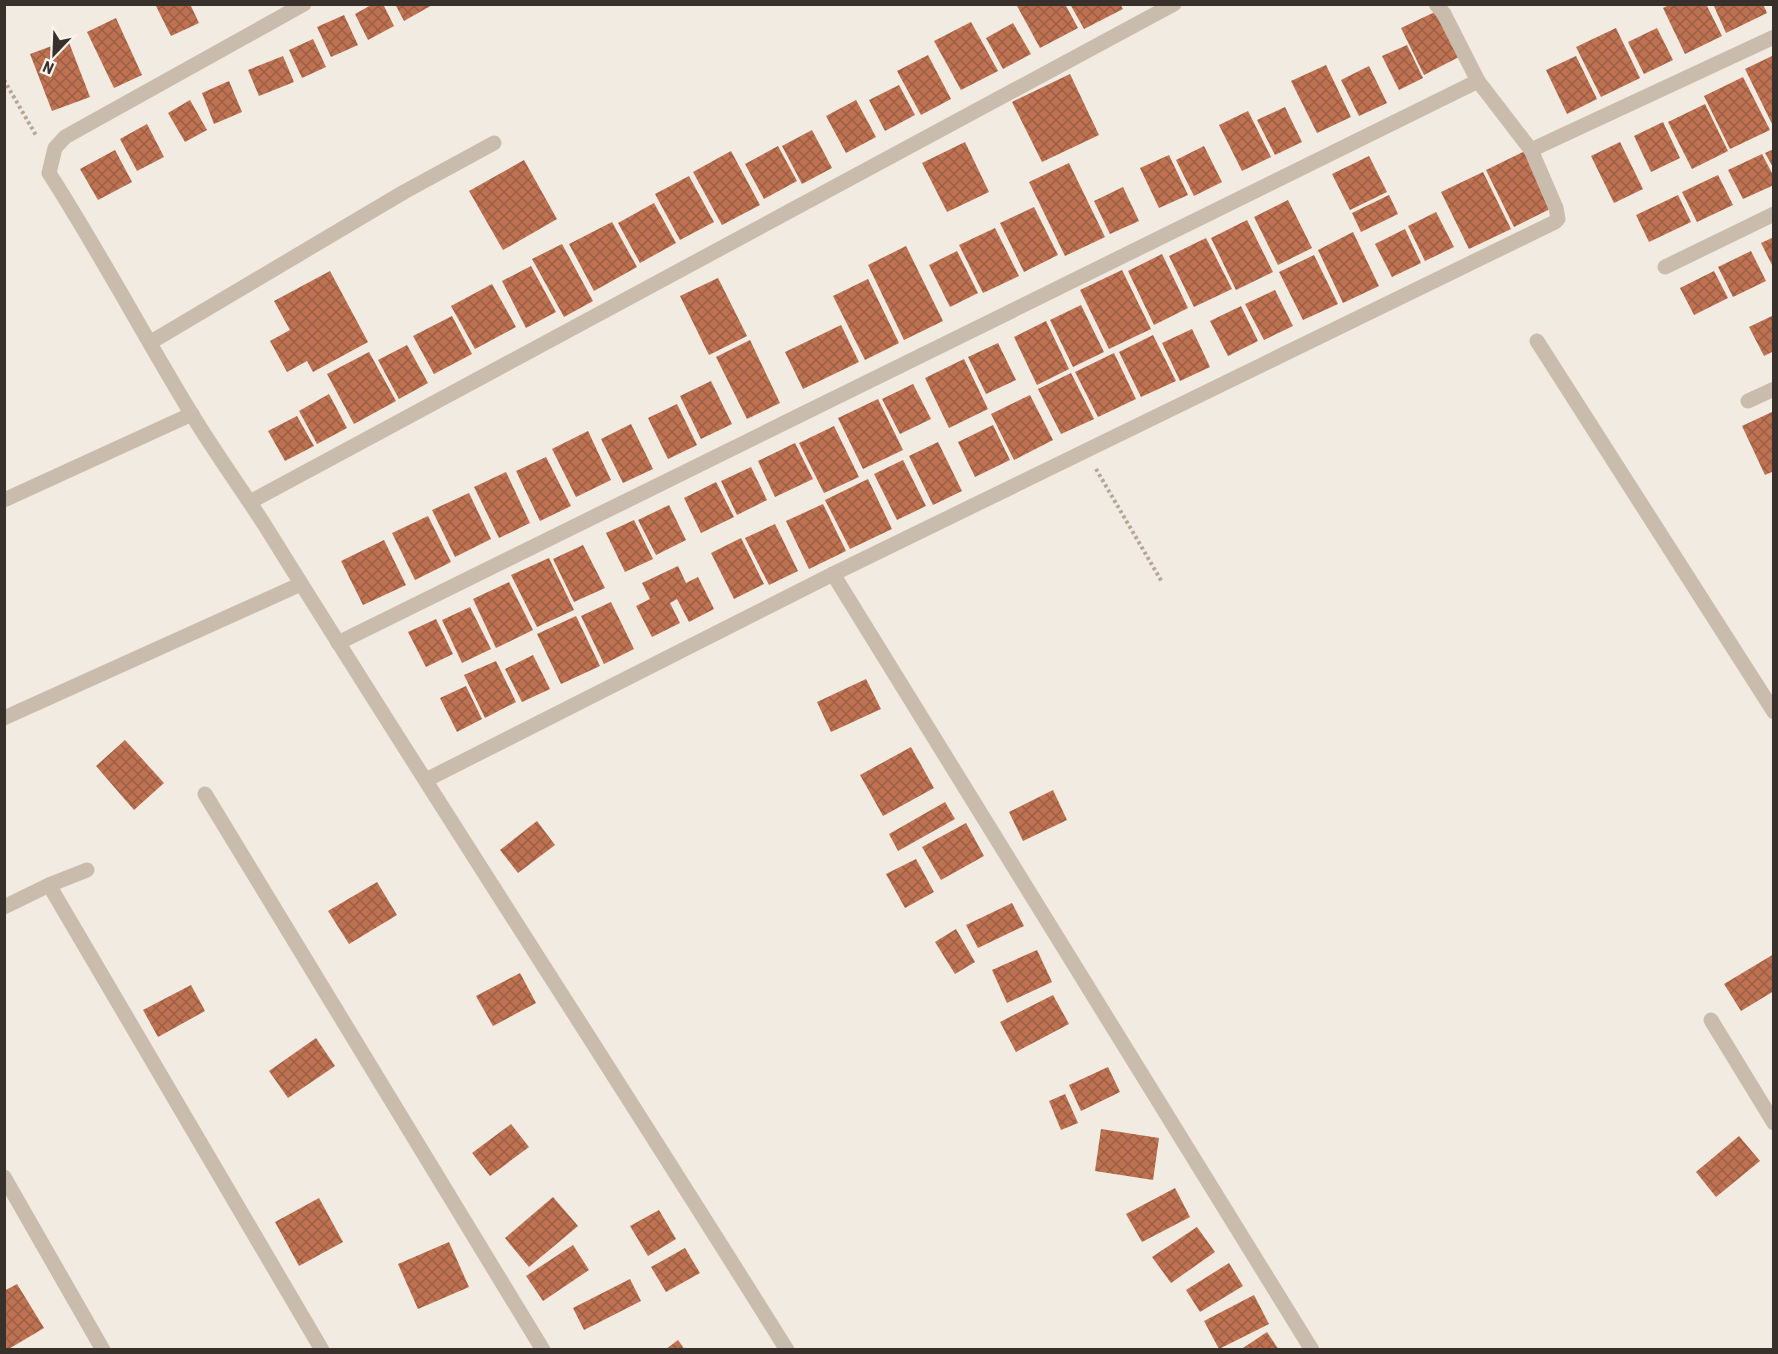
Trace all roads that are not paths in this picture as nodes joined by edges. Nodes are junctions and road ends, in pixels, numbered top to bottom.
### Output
1 (304, 4) edge
2 (1174, 4) edge
3 (1436, 4) edge
4 (1773, 37) edge
5 (1478, 81) junction
6 (494, 143) dead end
7 (1531, 150) junction
8 (1773, 214) edge
9 (1665, 267) dead end
10 (1537, 341) dead end
11 (151, 342) junction
12 (1773, 389) edge
13 (1748, 401) dead end
14 (192, 414) junction
15 (4, 500) edge
16 (250, 502) junction
17 (833, 574) junction
18 (301, 584) junction
19 (338, 643) junction
20 (1773, 712) edge
21 (4, 718) edge
22 (426, 780) junction
23 (205, 794) dead end
24 (87, 870) dead end
25 (49, 885) junction
26 (4, 907) edge
27 (1711, 1020) dead end
28 (1773, 1123) edge
29 (4, 1177) edge
30 (103, 1350) edge
31 (322, 1350) edge
32 (543, 1350) edge
33 (787, 1350) edge
34 (1312, 1350) edge

1 - 11 street
2 - 16 street
3 - 5 street
4 - 7 street
5 - 7 street
5 - 19 street
6 - 11 street
7 - 17 street
8 - 9 street
10 - 20 street
11 - 14 street
12 - 13 street
14 - 15 street
14 - 16 street
16 - 18 street
17 - 22 street
17 - 34 street
18 - 19 street
18 - 21 street
19 - 22 street
22 - 33 street
23 - 32 street
24 - 25 street
25 - 26 street
25 - 31 street
27 - 28 street
29 - 30 street

